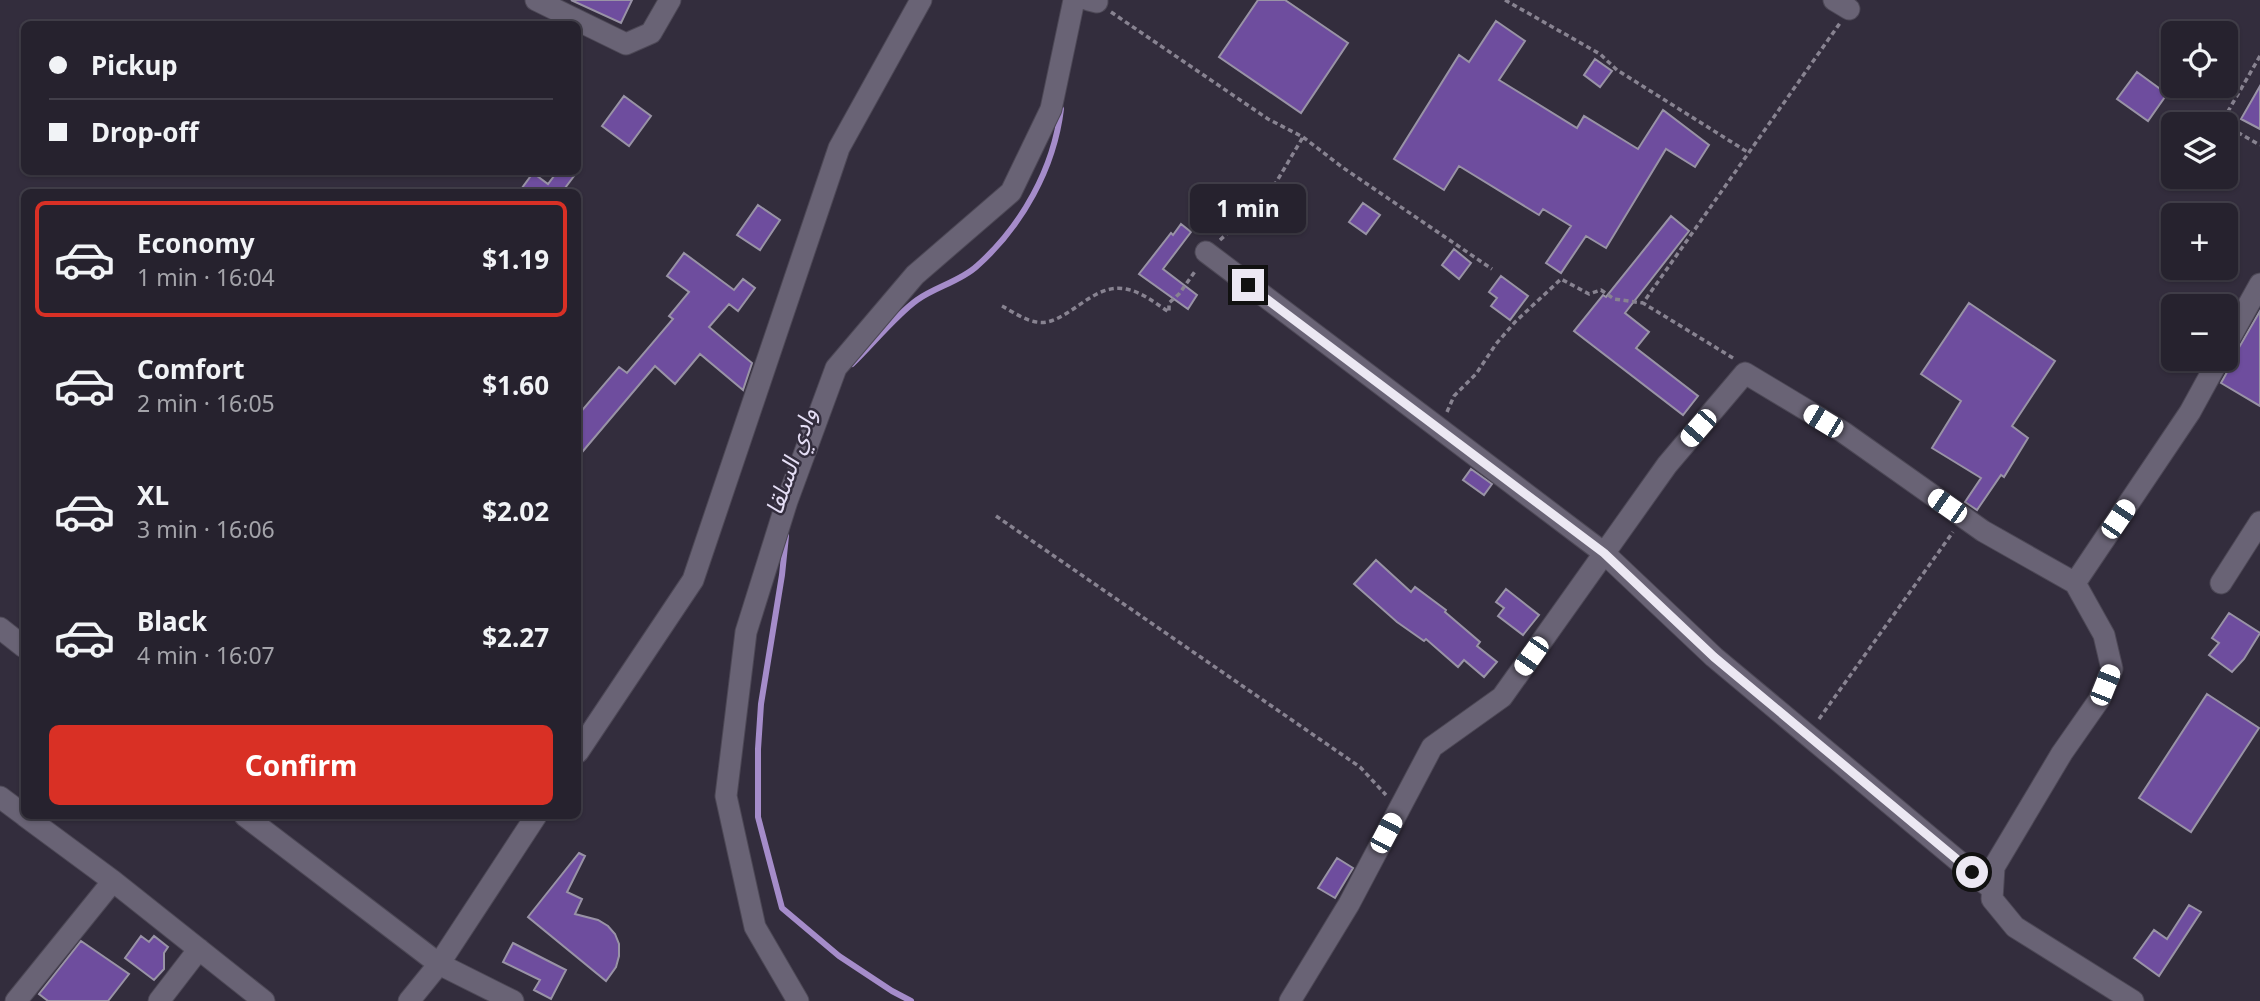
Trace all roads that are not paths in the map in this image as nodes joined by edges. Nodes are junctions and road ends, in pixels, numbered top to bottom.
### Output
1 (536, 0) edge
2 (670, 0) edge
3 (921, 0) edge
4 (1074, 0) edge
5 (579, 21) edge
6 (581, 22) edge
7 (1206, 253) road end
8 (2260, 284) edge
9 (2238, 323) edge
10 (2212, 371) edge
11 (2260, 522) edge
12 (1604, 553) junction
13 (2075, 583) junction
14 (2221, 583) dead end
15 (0, 628) edge
16 (21, 645) edge
17 (581, 748) edge
18 (0, 797) edge
19 (21, 812) edge
20 (30, 819) edge
21 (249, 819) edge
22 (534, 819) edge
23 (113, 881) junction
24 (1992, 889) junction
25 (198, 948) junction
26 (439, 964) junction
27 (16, 1001) edge
28 (159, 1001) edge
29 (264, 1001) edge
30 (409, 1001) edge
31 (513, 1001) edge
32 (798, 1001) edge
33 (1290, 1001) edge
34 (2133, 1001) edge

1 - 5 street
2 - 6 street
3 - 17 street
4 - 32 street
7 - 12 street
8 - 9 street
10 - 13 street
11 - 14 street
12 - 13 street
12 - 24 street
12 - 33 street
13 - 24 street
15 - 16 street
18 - 19 street
20 - 23 street
21 - 26 street
22 - 26 street
23 - 25 street
23 - 27 street
24 - 34 street
25 - 28 street
25 - 29 street
26 - 30 street
26 - 31 street

